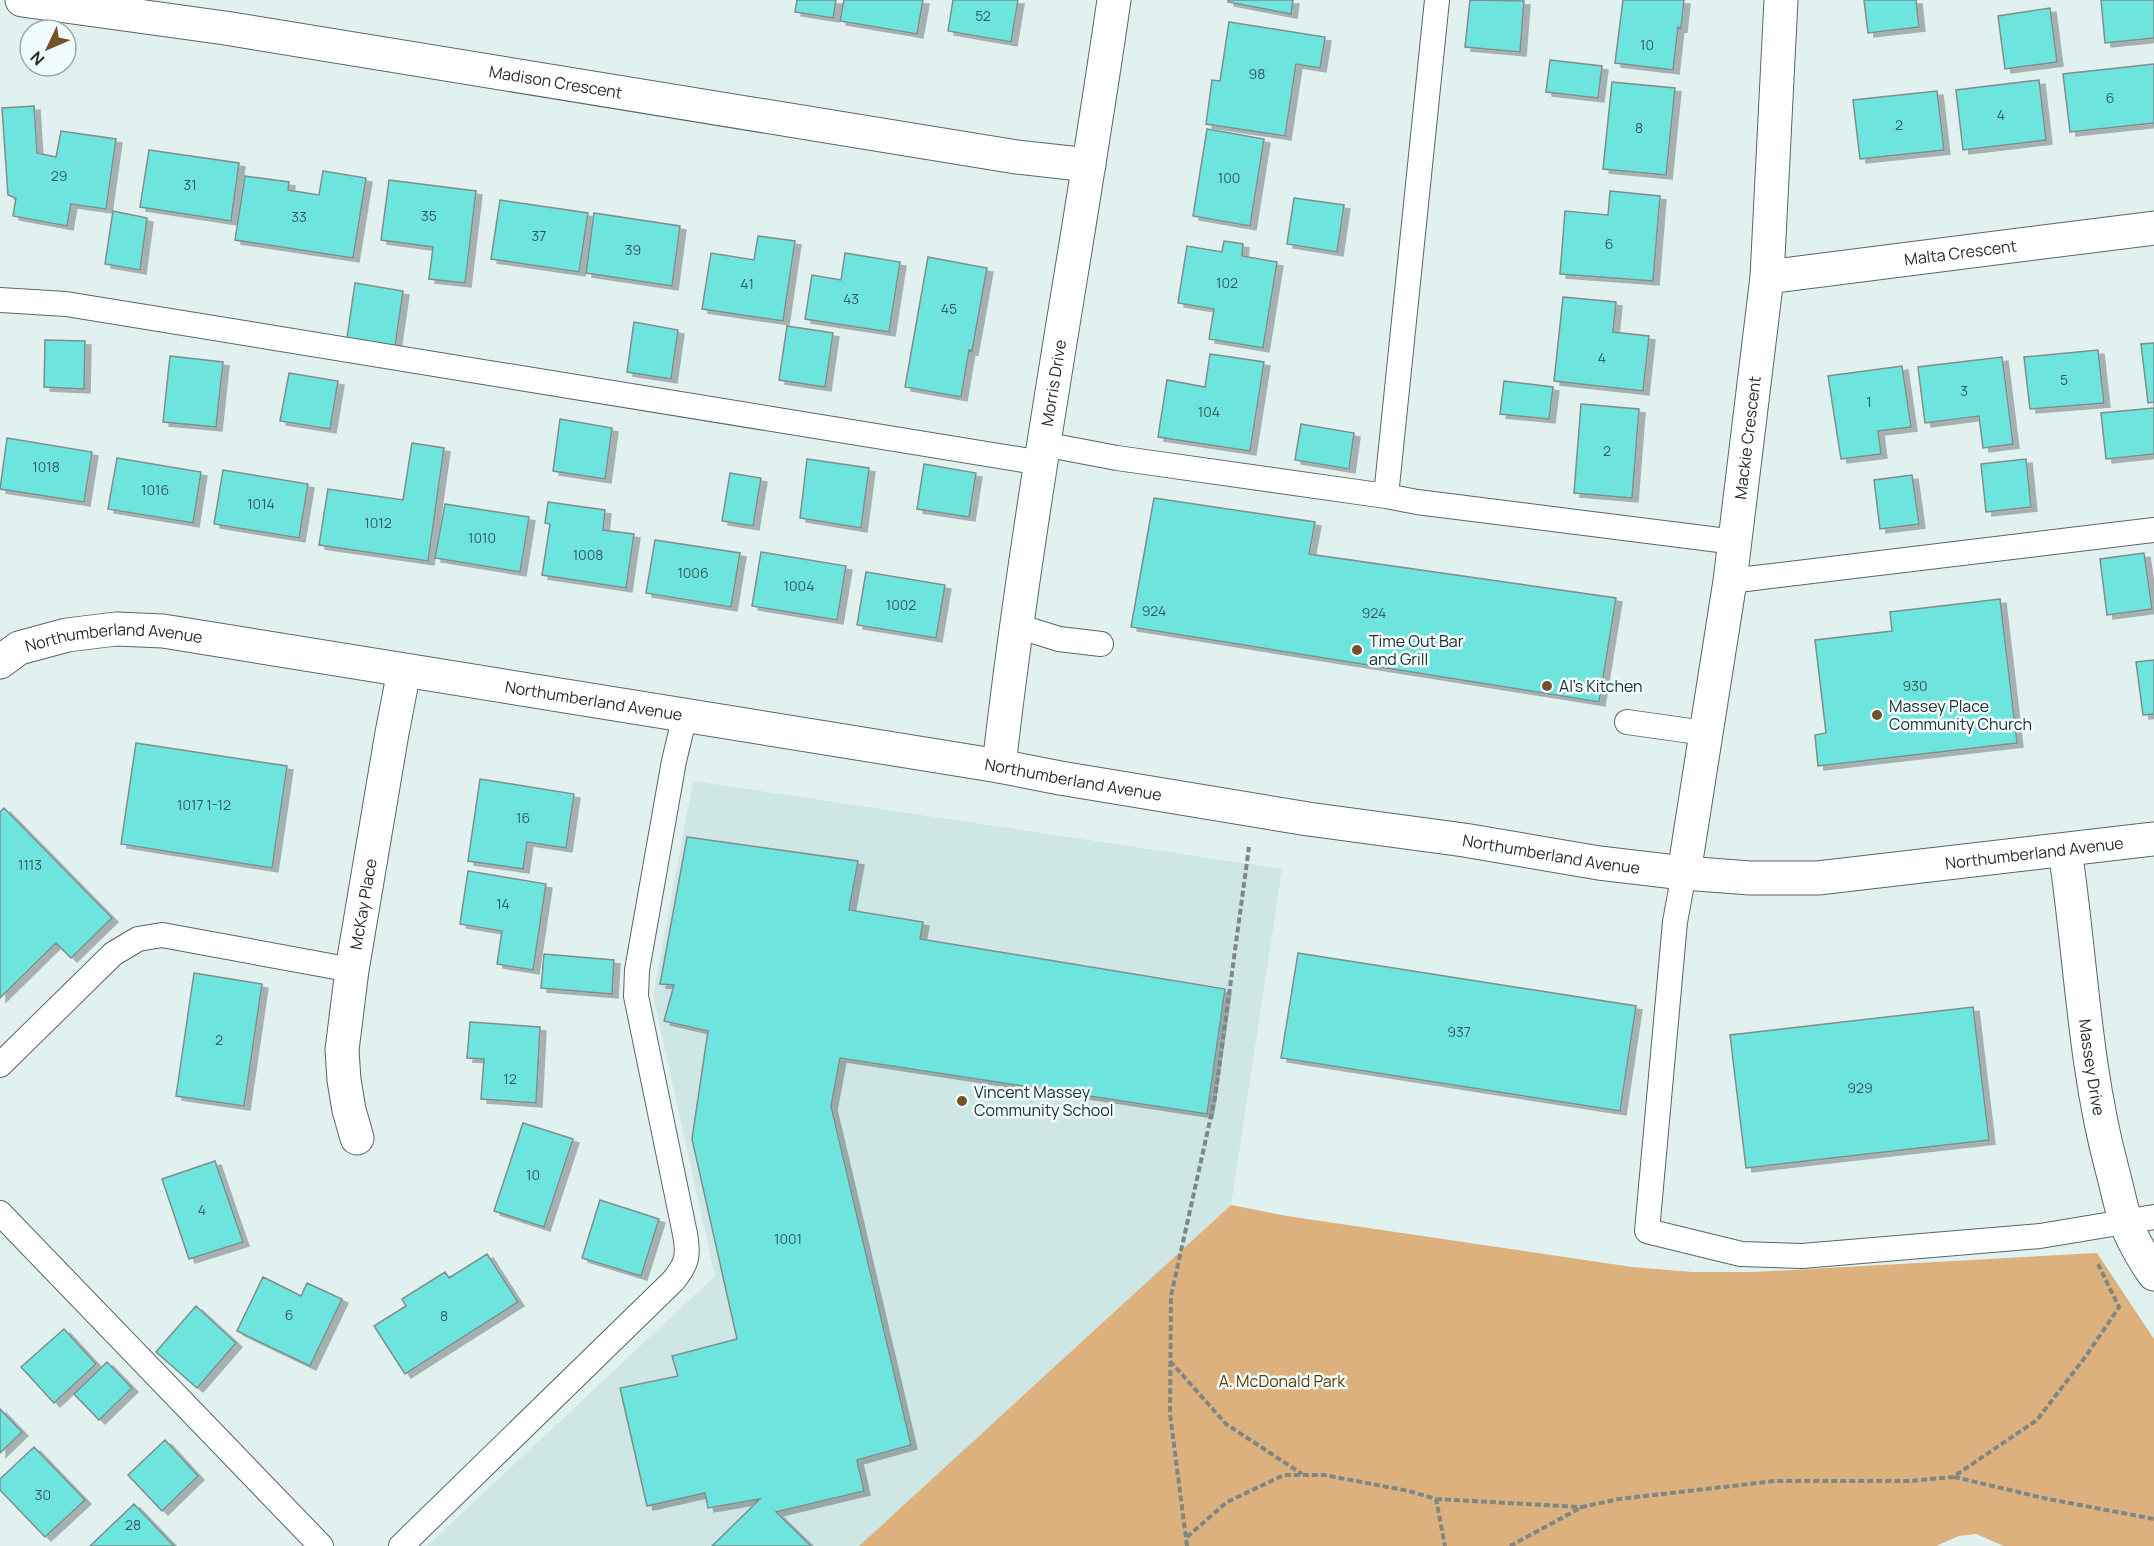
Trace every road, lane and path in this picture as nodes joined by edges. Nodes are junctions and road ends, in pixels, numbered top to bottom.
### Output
1 (22, 0) edge
2 (1114, 0) edge
3 (1437, 0) edge
4 (1781, 0) edge
5 (1089, 165) junction
6 (2154, 228) edge
7 (1767, 277) junction
8 (0, 300) edge
9 (1043, 454) junction
10 (1386, 496) junction
11 (2154, 530) edge
12 (1734, 542) junction
13 (1730, 581) junction
14 (1017, 626) junction
15 (1101, 644) dead end
16 (0, 662) edge
17 (404, 670) junction
18 (685, 715) junction
19 (1627, 722) dead end
20 (1705, 733) junction
21 (999, 766) junction
22 (2154, 839) edge
23 (2065, 850) junction
24 (1248, 854) dead end
25 (1684, 873) junction
26 (352, 970) junction
27 (0, 1065) edge
28 (357, 1138) dead end
29 (0, 1213) edge
30 (2140, 1220) edge
31 (2081, 1229) junction
32 (2154, 1274) edge
33 (1170, 1361) junction
34 (1302, 1475) junction
35 (1953, 1477) junction
36 (1436, 1499) junction
37 (1582, 1507) junction
38 (2154, 1519) edge
39 (1186, 1537) junction
40 (321, 1546) edge
41 (401, 1546) edge
42 (1187, 1546) edge
43 (1444, 1546) edge
44 (1510, 1546) edge

1 - 5 street, Madison Crescent
2 - 5 street, Morris Drive
3 - 10 lane
4 - 7 street, Mackie Crescent
5 - 9 street, Morris Drive
6 - 7 street, Malta Crescent
7 - 12 street, Mackie Crescent
8 - 9 lane
9 - 10 lane
9 - 14 street, Morris Drive
10 - 12 lane
11 - 13 lane
12 - 13 street, Mackie Crescent
13 - 20 street, Mackie Crescent
14 - 15 lane
14 - 21 street, Morris Drive
16 - 17 street, Northumberland Avenue
17 - 18 street, Northumberland Avenue
17 - 26 street, McKay Place
18 - 21 street, Northumberland Avenue
18 - 41 lane
19 - 20 lane
20 - 25 street, Mackie Crescent
21 - 25 street, Northumberland Avenue
22 - 23 street, Northumberland Avenue
23 - 25 street, Northumberland Avenue
23 - 30 street, Massey Drive
24 - 33 path
25 - 31 lane
26 - 27 lane
26 - 28 street, McKay Place
29 - 40 lane
30 - 31 lane
30 - 32 street, Massey Drive
31 - 35 path
33 - 34 path
33 - 39 path
34 - 36 path
34 - 39 path
35 - 37 path
35 - 38 path
36 - 37 path
36 - 43 path
37 - 44 path
39 - 42 path

